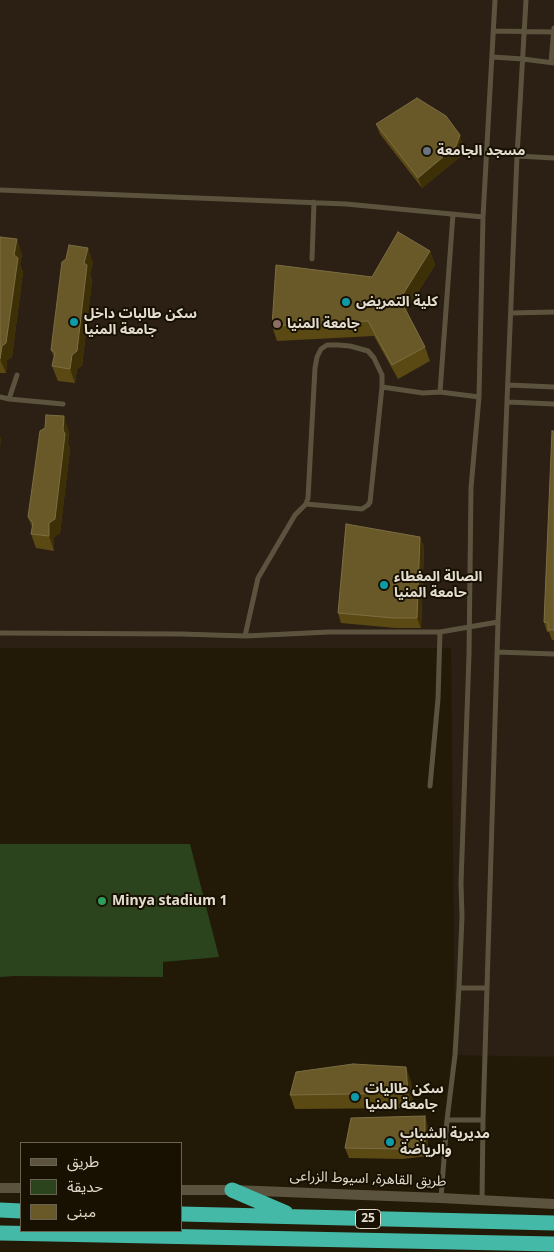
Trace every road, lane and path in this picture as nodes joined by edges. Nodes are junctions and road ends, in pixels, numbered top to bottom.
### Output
1 (496, 0) edge
2 (526, 0) edge
3 (494, 31) junction
4 (554, 31) edge
5 (525, 32) junction
6 (493, 58) junction
7 (523, 59) junction
8 (552, 63) edge
9 (517, 156) junction
10 (554, 158) edge
11 (0, 190) edge
12 (314, 202) junction
13 (453, 214) junction
14 (483, 216) junction
15 (312, 259) dead end
16 (554, 312) edge
17 (511, 313) junction
18 (16, 375) dead end
19 (508, 385) junction
20 (554, 386) edge
21 (382, 387) junction
22 (440, 392) junction
23 (0, 397) edge
24 (479, 397) junction
25 (9, 399) junction
26 (508, 402) junction
27 (63, 404) dead end
28 (554, 404) edge
29 (306, 504) junction
30 (498, 622) junction
31 (469, 627) junction
32 (440, 632) junction
33 (0, 633) edge
34 (245, 636) junction
35 (497, 652) junction
36 (554, 654) edge
37 (430, 786) dead end
38 (460, 988) junction
39 (487, 988) junction
40 (447, 1120) junction
41 (483, 1120) junction
42 (0, 1188) edge
43 (20, 1188) edge
44 (182, 1190) edge
45 (232, 1190) junction
46 (441, 1198) junction
47 (482, 1200) junction
48 (554, 1204) edge
49 (0, 1210) edge
50 (20, 1211) edge
51 (182, 1214) edge
52 (294, 1217) junction
53 (554, 1223) edge
54 (0, 1233) edge
55 (554, 1244) edge

1 - 3 lane
2 - 5 lane
3 - 5 lane
3 - 6 lane
4 - 5 lane
4 - 8 lane
5 - 7 lane
6 - 7 lane
6 - 14 lane
7 - 8 lane
7 - 9 lane
9 - 10 lane
9 - 17 lane
11 - 12 lane
12 - 13 lane
12 - 15 lane
13 - 14 lane
13 - 22 lane
14 - 24 lane
16 - 17 lane
17 - 19 lane
18 - 25 lane
19 - 20 lane
19 - 26 lane
21 - 22 lane
21 - 29 lane
21 - 29 lane
22 - 24 lane
23 - 25 lane
24 - 31 lane
25 - 27 lane
26 - 28 lane
26 - 30 lane
29 - 34 lane
30 - 31 lane
30 - 35 lane
31 - 32 lane
31 - 38 lane
32 - 34 lane
32 - 37 lane
33 - 34 lane
35 - 36 lane
35 - 39 lane
38 - 39 lane
38 - 40 lane
39 - 41 lane
40 - 41 lane
40 - 46 lane
41 - 47 lane
42 - 43 street
44 - 45 street, طريق القاهرة, اسيوط الزراعى
45 - 46 street, طريق القاهرة, اسيوط الزراعى
45 - 52 highway
46 - 47 street, طريق القاهرة, اسيوط الزراعى
47 - 48 street, طريق القاهرة, اسيوط الزراعى
49 - 50 highway
51 - 52 highway, 25
52 - 53 highway, 25
54 - 55 highway, 25

